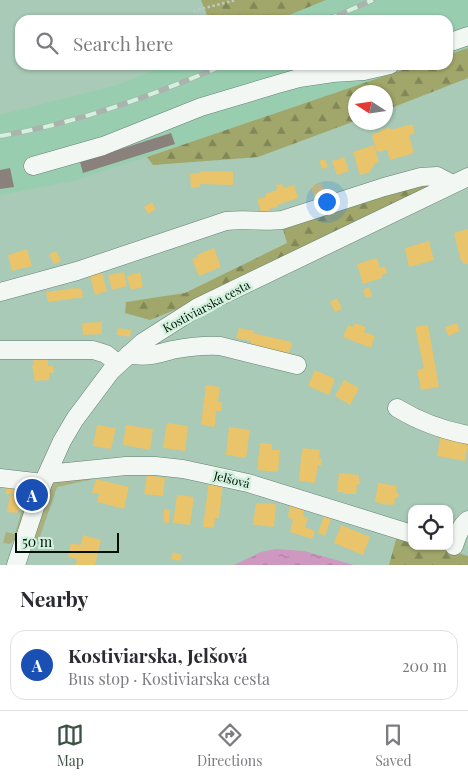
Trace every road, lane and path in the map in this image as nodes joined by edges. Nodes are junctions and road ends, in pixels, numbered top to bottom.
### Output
1 (236, 0) edge
2 (193, 11) dead end
3 (468, 36) edge
4 (453, 41) edge
5 (368, 70) edge
6 (33, 166) dead end
7 (460, 181) edge
8 (0, 292) edge
9 (0, 350) edge
10 (124, 359) junction
11 (297, 365) dead end
12 (397, 408) dead end
13 (468, 435) edge
14 (0, 478) edge
15 (45, 479) junction
16 (468, 520) edge
17 (408, 533) edge
18 (457, 547) edge
19 (16, 565) edge

1 - 2 path
3 - 4 street
5 - 6 street
7 - 8 street, Kostiviarska cesta
7 - 10 street, Kostiviarska cesta
9 - 10 street
10 - 11 street
10 - 15 street, Kostiviarska cesta
12 - 13 street
14 - 15 street, Jelšová
15 - 17 street, Jelšová
15 - 19 street, Kostiviarska cesta
16 - 18 street

